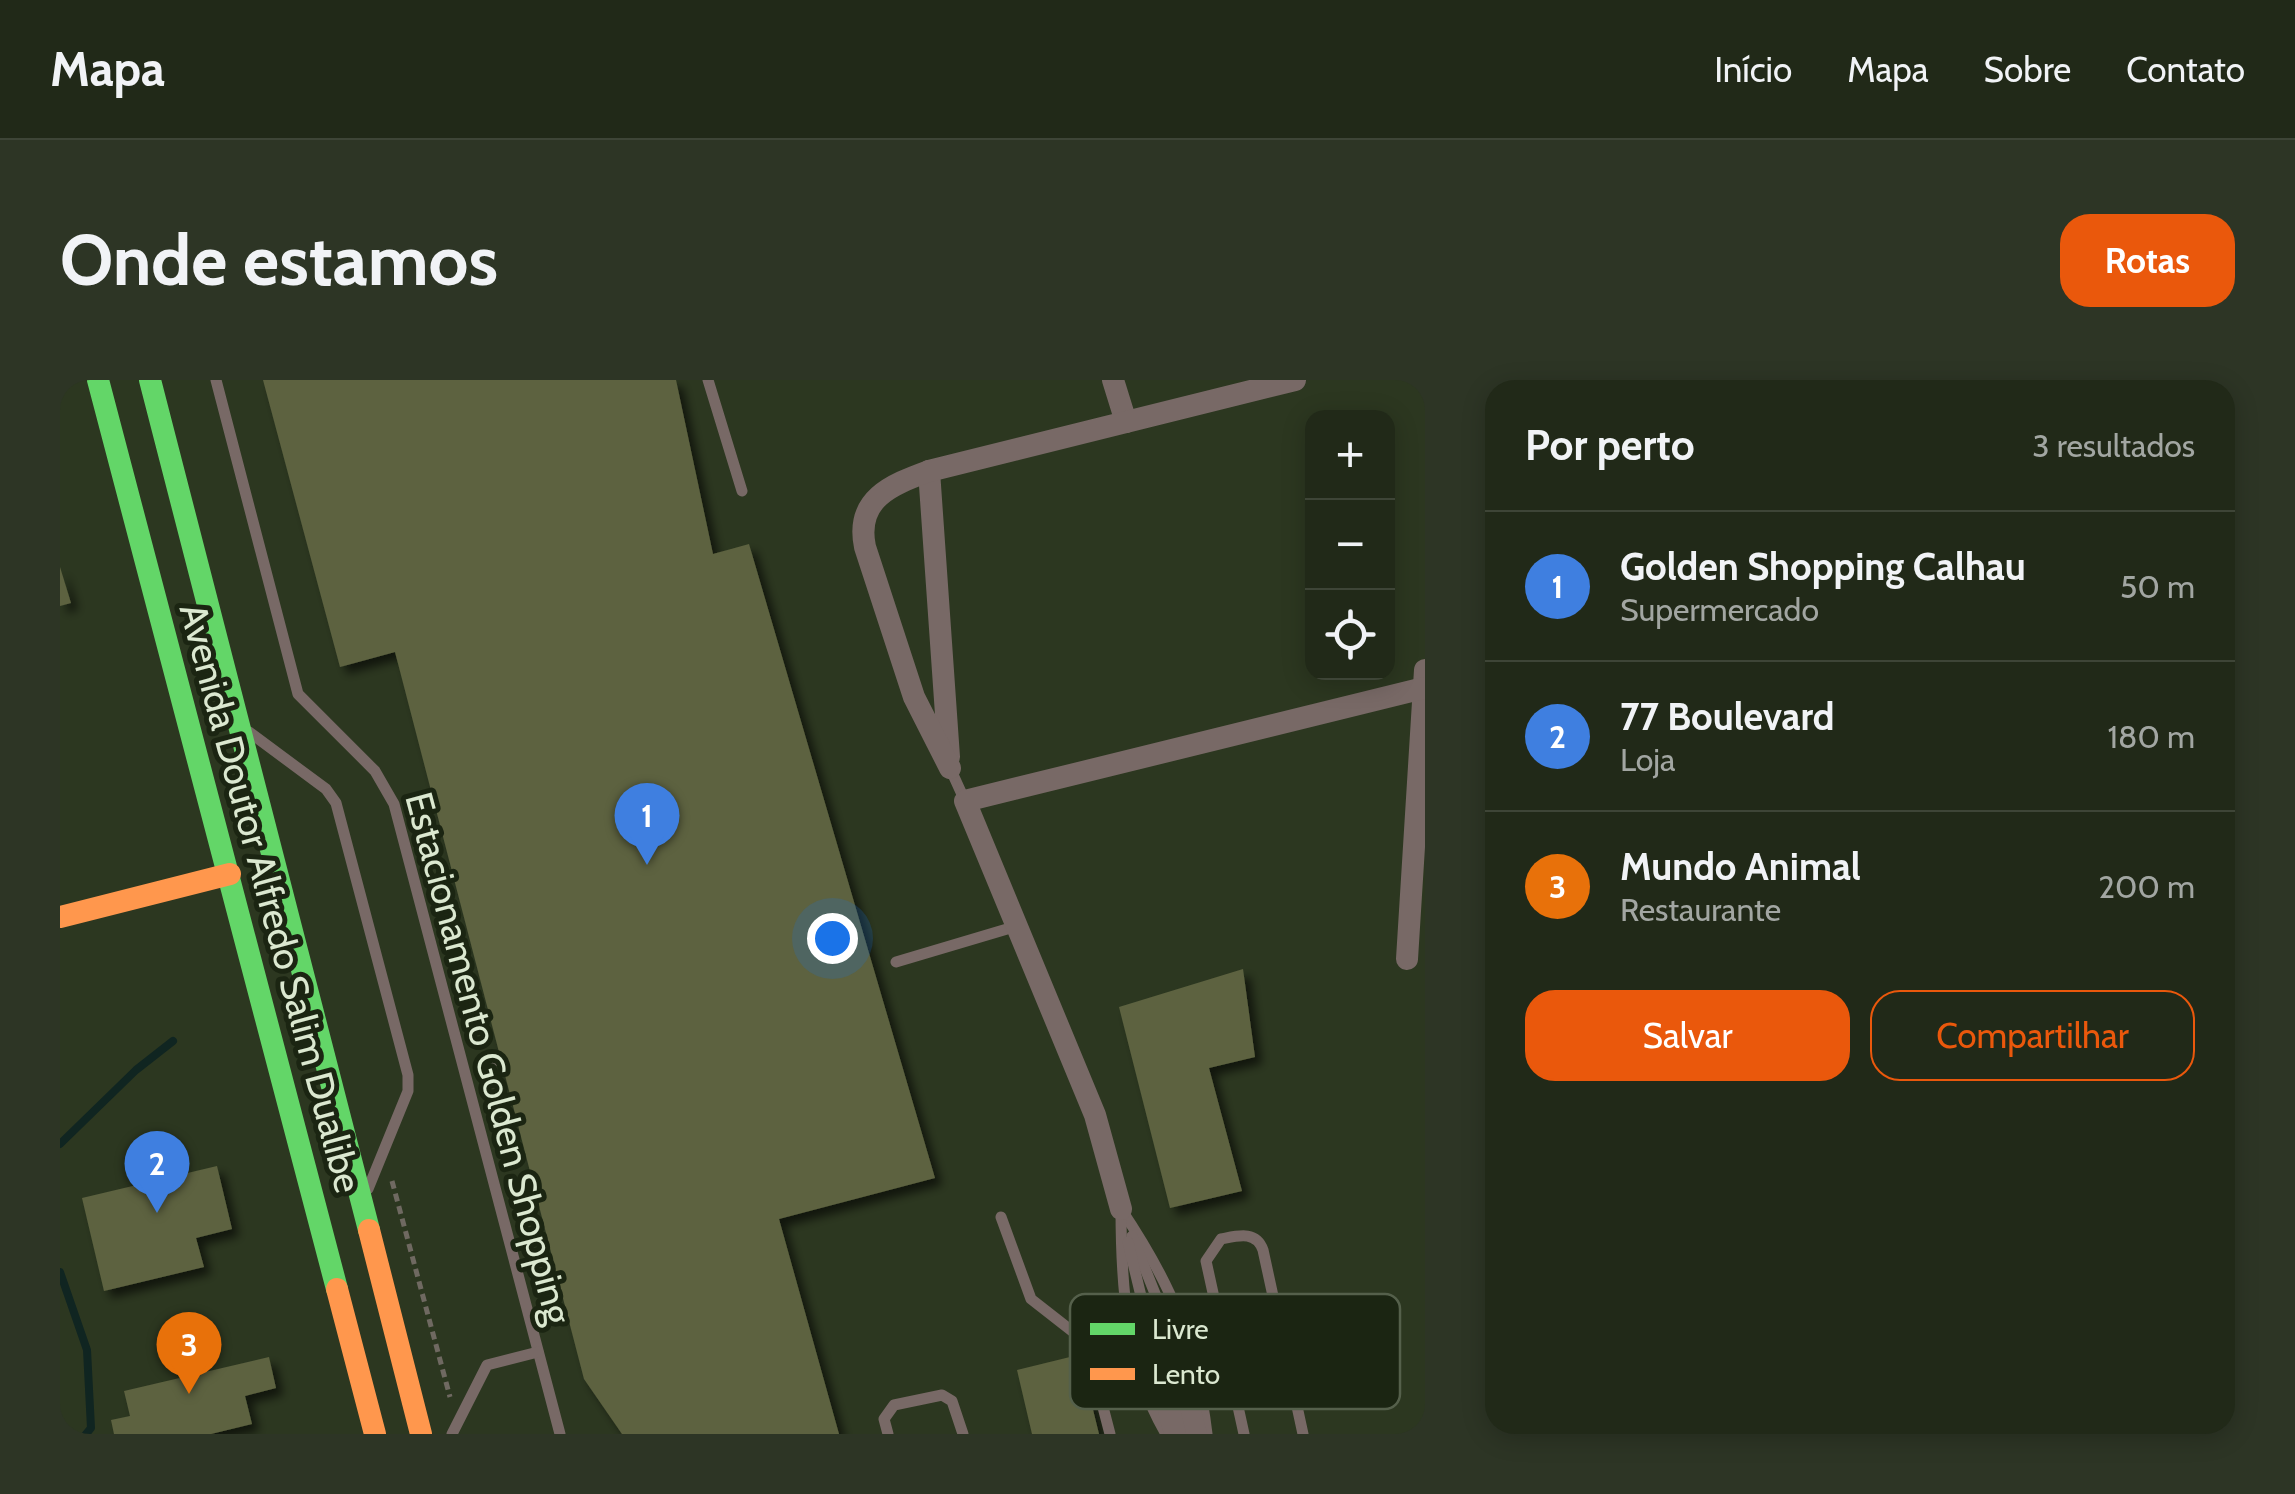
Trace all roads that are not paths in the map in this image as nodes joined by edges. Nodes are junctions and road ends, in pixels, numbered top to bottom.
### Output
1 (98, 380) edge
2 (150, 380) edge
3 (216, 380) edge
4 (708, 380) edge
5 (1113, 380) edge
6 (1295, 380) edge
7 (1126, 422) junction
8 (929, 471) junction
9 (742, 491) dead end
10 (1425, 670) edge
11 (1424, 688) edge
12 (239, 725) junction
13 (950, 768) junction
14 (966, 801) junction
15 (227, 863) junction
16 (60, 895) edge
17 (60, 917) edge
18 (1016, 926) junction
19 (1407, 959) dead end
20 (896, 962) dead end
21 (307, 1172) junction
22 (362, 1202) junction
23 (1121, 1208) junction
24 (1001, 1216) dead end
25 (1122, 1294) edge
26 (1147, 1294) edge
27 (1173, 1294) edge
28 (1213, 1294) edge
29 (1273, 1294) edge
30 (1070, 1329) edge
31 (538, 1352) junction
32 (1103, 1409) edge
33 (1156, 1409) edge
34 (1171, 1409) edge
35 (1187, 1409) edge
36 (1203, 1409) edge
37 (1239, 1409) edge
38 (1298, 1409) edge
39 (375, 1434) edge
40 (421, 1434) edge
41 (452, 1434) edge
42 (560, 1434) edge
43 (888, 1434) edge
44 (963, 1434) edge
45 (1110, 1434) edge
46 (1166, 1434) edge
47 (1175, 1434) edge
48 (1196, 1434) edge
49 (1207, 1434) edge
50 (1244, 1434) edge
51 (1304, 1434) edge

1 - 15 main road, Avenida Doutor Alfredo Salim Dualibe
2 - 12 main road, Avenida Doutor Alfredo Salim Dualibe
3 - 31 lane, Estacionamento Golden Shopping
4 - 9 lane
5 - 7 street
6 - 7 street
7 - 8 street
8 - 13 street
8 - 13 street
10 - 11 street
11 - 14 street
11 - 19 street
12 - 22 main road, Avenida Doutor Alfredo Salim Dualibe
12 - 22 lane
13 - 14 lane
14 - 18 street
15 - 16 main road
15 - 17 main road
15 - 21 main road, Avenida Doutor Alfredo Salim Dualibe
18 - 20 lane
18 - 23 street
21 - 22 main road
21 - 39 main road, Avenida Doutor Alfredo Salim Dualibe
22 - 40 main road, Avenida Doutor Alfredo Salim Dualibe
23 - 25 lane
23 - 26 lane
23 - 27 lane
24 - 30 lane
28 - 29 lane
31 - 41 lane
31 - 42 lane, Estacionamento Golden Shopping
32 - 45 lane
33 - 46 lane
34 - 47 street
35 - 48 street
36 - 49 lane
37 - 50 lane
38 - 51 lane
43 - 44 lane

